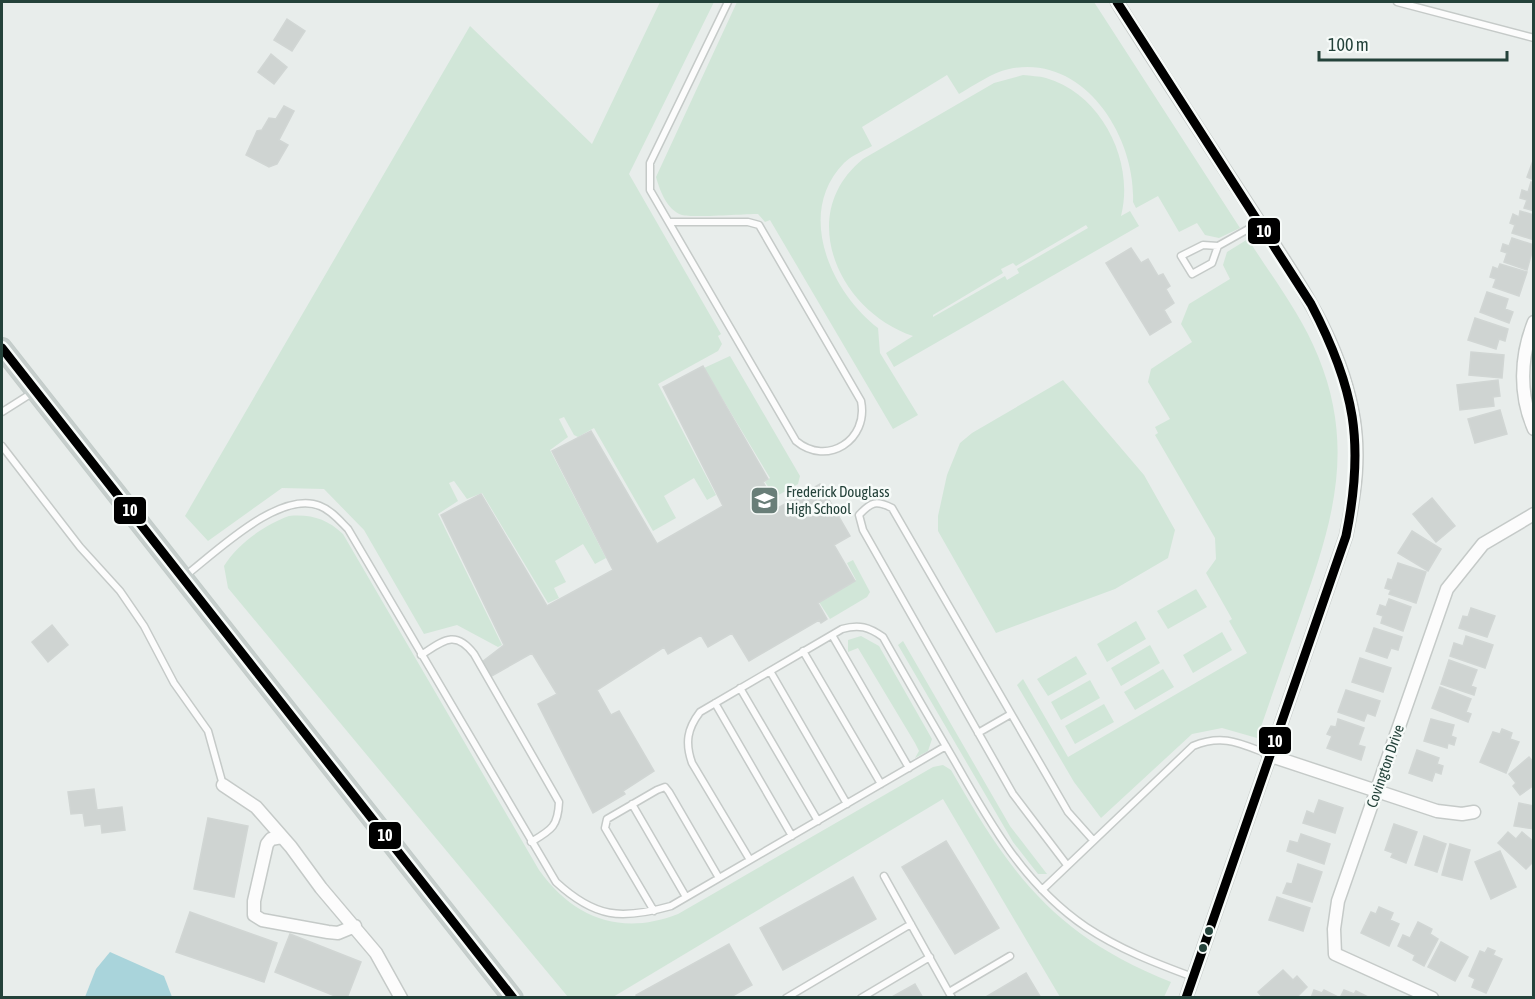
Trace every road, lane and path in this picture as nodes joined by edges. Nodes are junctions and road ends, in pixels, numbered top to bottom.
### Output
1 (728, 2) edge
2 (1117, 2) edge
3 (1397, 2) edge
4 (1533, 38) edge
5 (669, 222) junction
6 (1259, 222) junction
7 (1218, 246) junction
8 (1533, 322) edge
9 (2, 348) edge
10 (35, 391) junction
11 (2, 412) edge
12 (1533, 429) edge
13 (2, 446) edge
14 (1533, 514) edge
15 (183, 579) junction
16 (832, 634) junction
17 (803, 651) junction
18 (421, 655) junction
19 (771, 671) junction
20 (740, 688) junction
21 (715, 703) junction
22 (1011, 714) junction
23 (978, 734) junction
24 (946, 746) junction
25 (1268, 754) junction
26 (909, 768) junction
27 (881, 784) junction
28 (223, 785) joint
29 (1377, 790) junction
30 (632, 804) junction
31 (847, 804) junction
32 (1474, 812) dead end
33 (818, 821) junction
34 (792, 836) junction
35 (282, 837) junction
36 (1093, 840) junction
37 (531, 842) junction
38 (750, 860) junction
39 (1067, 865) junction
40 (884, 876) dead end
41 (719, 878) junction
42 (1042, 890) junction
43 (686, 897) junction
44 (654, 911) junction
45 (911, 924) junction
46 (355, 926) junction
47 (1010, 956) dead end
48 (930, 957) junction
49 (1193, 977) junction
50 (951, 995) edge
51 (401, 998) edge
52 (513, 998) edge
53 (786, 998) edge
54 (861, 998) edge
55 (1186, 998) edge
56 (1432, 998) edge

1 - 5 lane
2 - 6 street
3 - 4 lane
5 - 5 lane
6 - 7 lane
6 - 25 street
7 - 7 lane
8 - 12 street
9 - 10 highway
10 - 11 lane
10 - 15 highway
13 - 28 lane
14 - 29 street, Covington Drive
15 - 18 lane
15 - 52 highway
16 - 17 lane
16 - 24 lane
16 - 26 lane
17 - 19 lane
17 - 27 lane
18 - 37 lane
18 - 37 lane
19 - 20 lane
19 - 31 lane
20 - 21 lane
20 - 33 lane
21 - 34 lane
21 - 38 lane
22 - 23 lane
22 - 23 lane
22 - 36 lane
23 - 39 lane
24 - 26 lane
24 - 42 lane
25 - 29 street
25 - 36 lane
25 - 49 street
26 - 27 lane
27 - 31 lane
28 - 35 street
29 - 32 street
29 - 56 street, Covington Drive
30 - 41 lane
30 - 43 lane
30 - 44 lane
31 - 33 lane
33 - 34 lane
34 - 38 lane
35 - 46 street
35 - 46 street
36 - 39 lane
37 - 44 lane
38 - 41 lane
39 - 42 lane
40 - 45 lane
41 - 43 lane
42 - 49 lane
43 - 44 lane
45 - 48 lane
45 - 53 lane
46 - 51 street
47 - 50 lane
48 - 50 lane
48 - 54 lane
49 - 55 street

